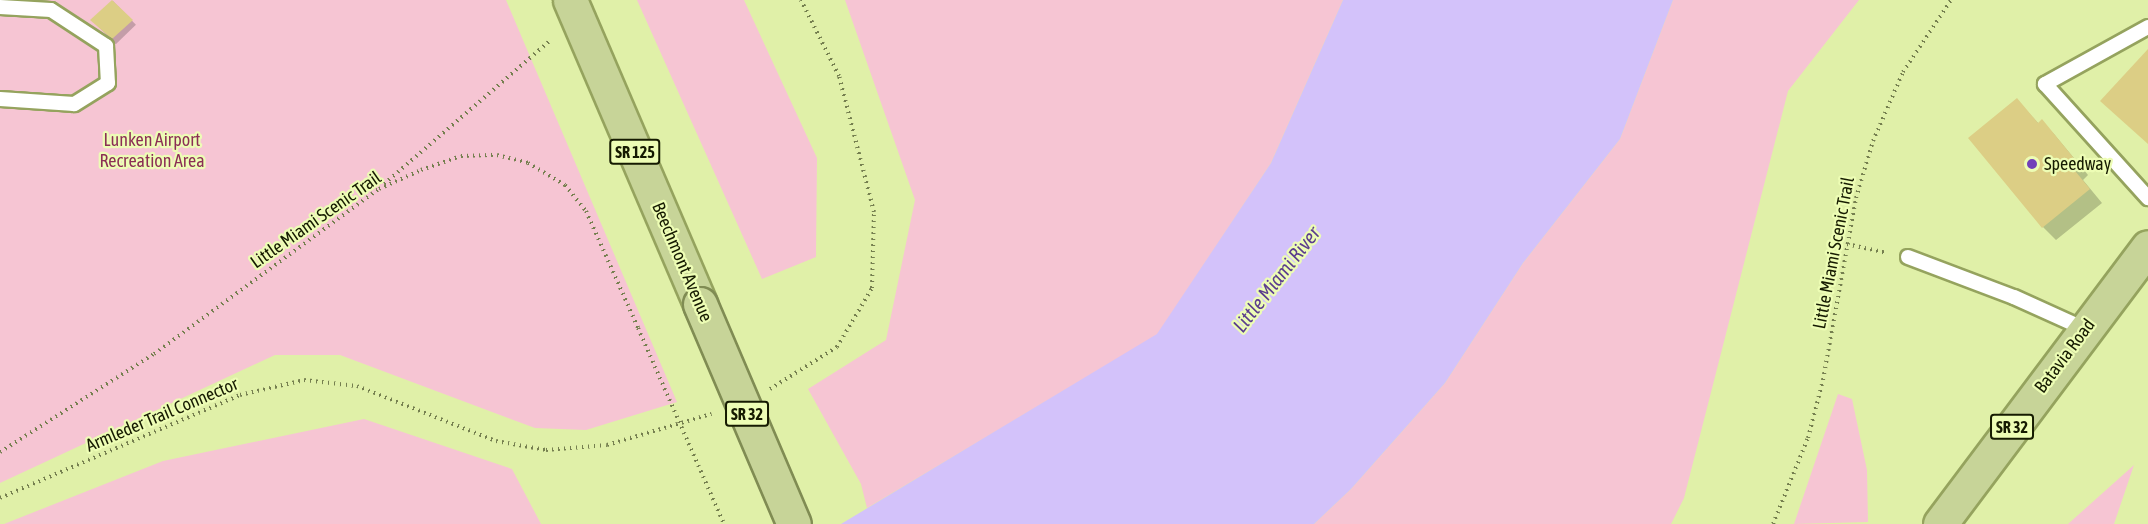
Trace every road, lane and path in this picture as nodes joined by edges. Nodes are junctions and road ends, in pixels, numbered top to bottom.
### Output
1 (801, 0) edge
2 (1951, 0) edge
3 (0, 7) edge
4 (573, 9) edge
5 (2148, 27) edge
6 (0, 99) edge
7 (379, 189) junction
8 (2148, 198) edge
9 (1847, 244) junction
10 (2148, 247) edge
11 (1908, 257) joint
12 (700, 304) joint
13 (2085, 330) junction
14 (759, 394) dead end
15 (716, 412) dead end
16 (0, 452) edge
17 (0, 498) edge
18 (724, 524) edge
19 (794, 524) edge
20 (1773, 524) edge
21 (1940, 524) edge

1 - 14 path
2 - 9 path, Little Miami Scenic Trail
3 - 6 lane
4 - 7 path
4 - 12 highway, Beechmont Avenue / SR 125
5 - 8 lane
7 - 16 path, Little Miami Scenic Trail
7 - 18 path, Little Miami Scenic Trail, bridge
9 - 11 path
9 - 20 path, Little Miami Scenic Trail
10 - 13 highway, Batavia Road / SR 32
11 - 13 lane
12 - 19 highway, Beechmont Avenue / SR 32, bridge
13 - 21 highway, Batavia Road / SR 32
15 - 17 path, Armleder Trail Connector

